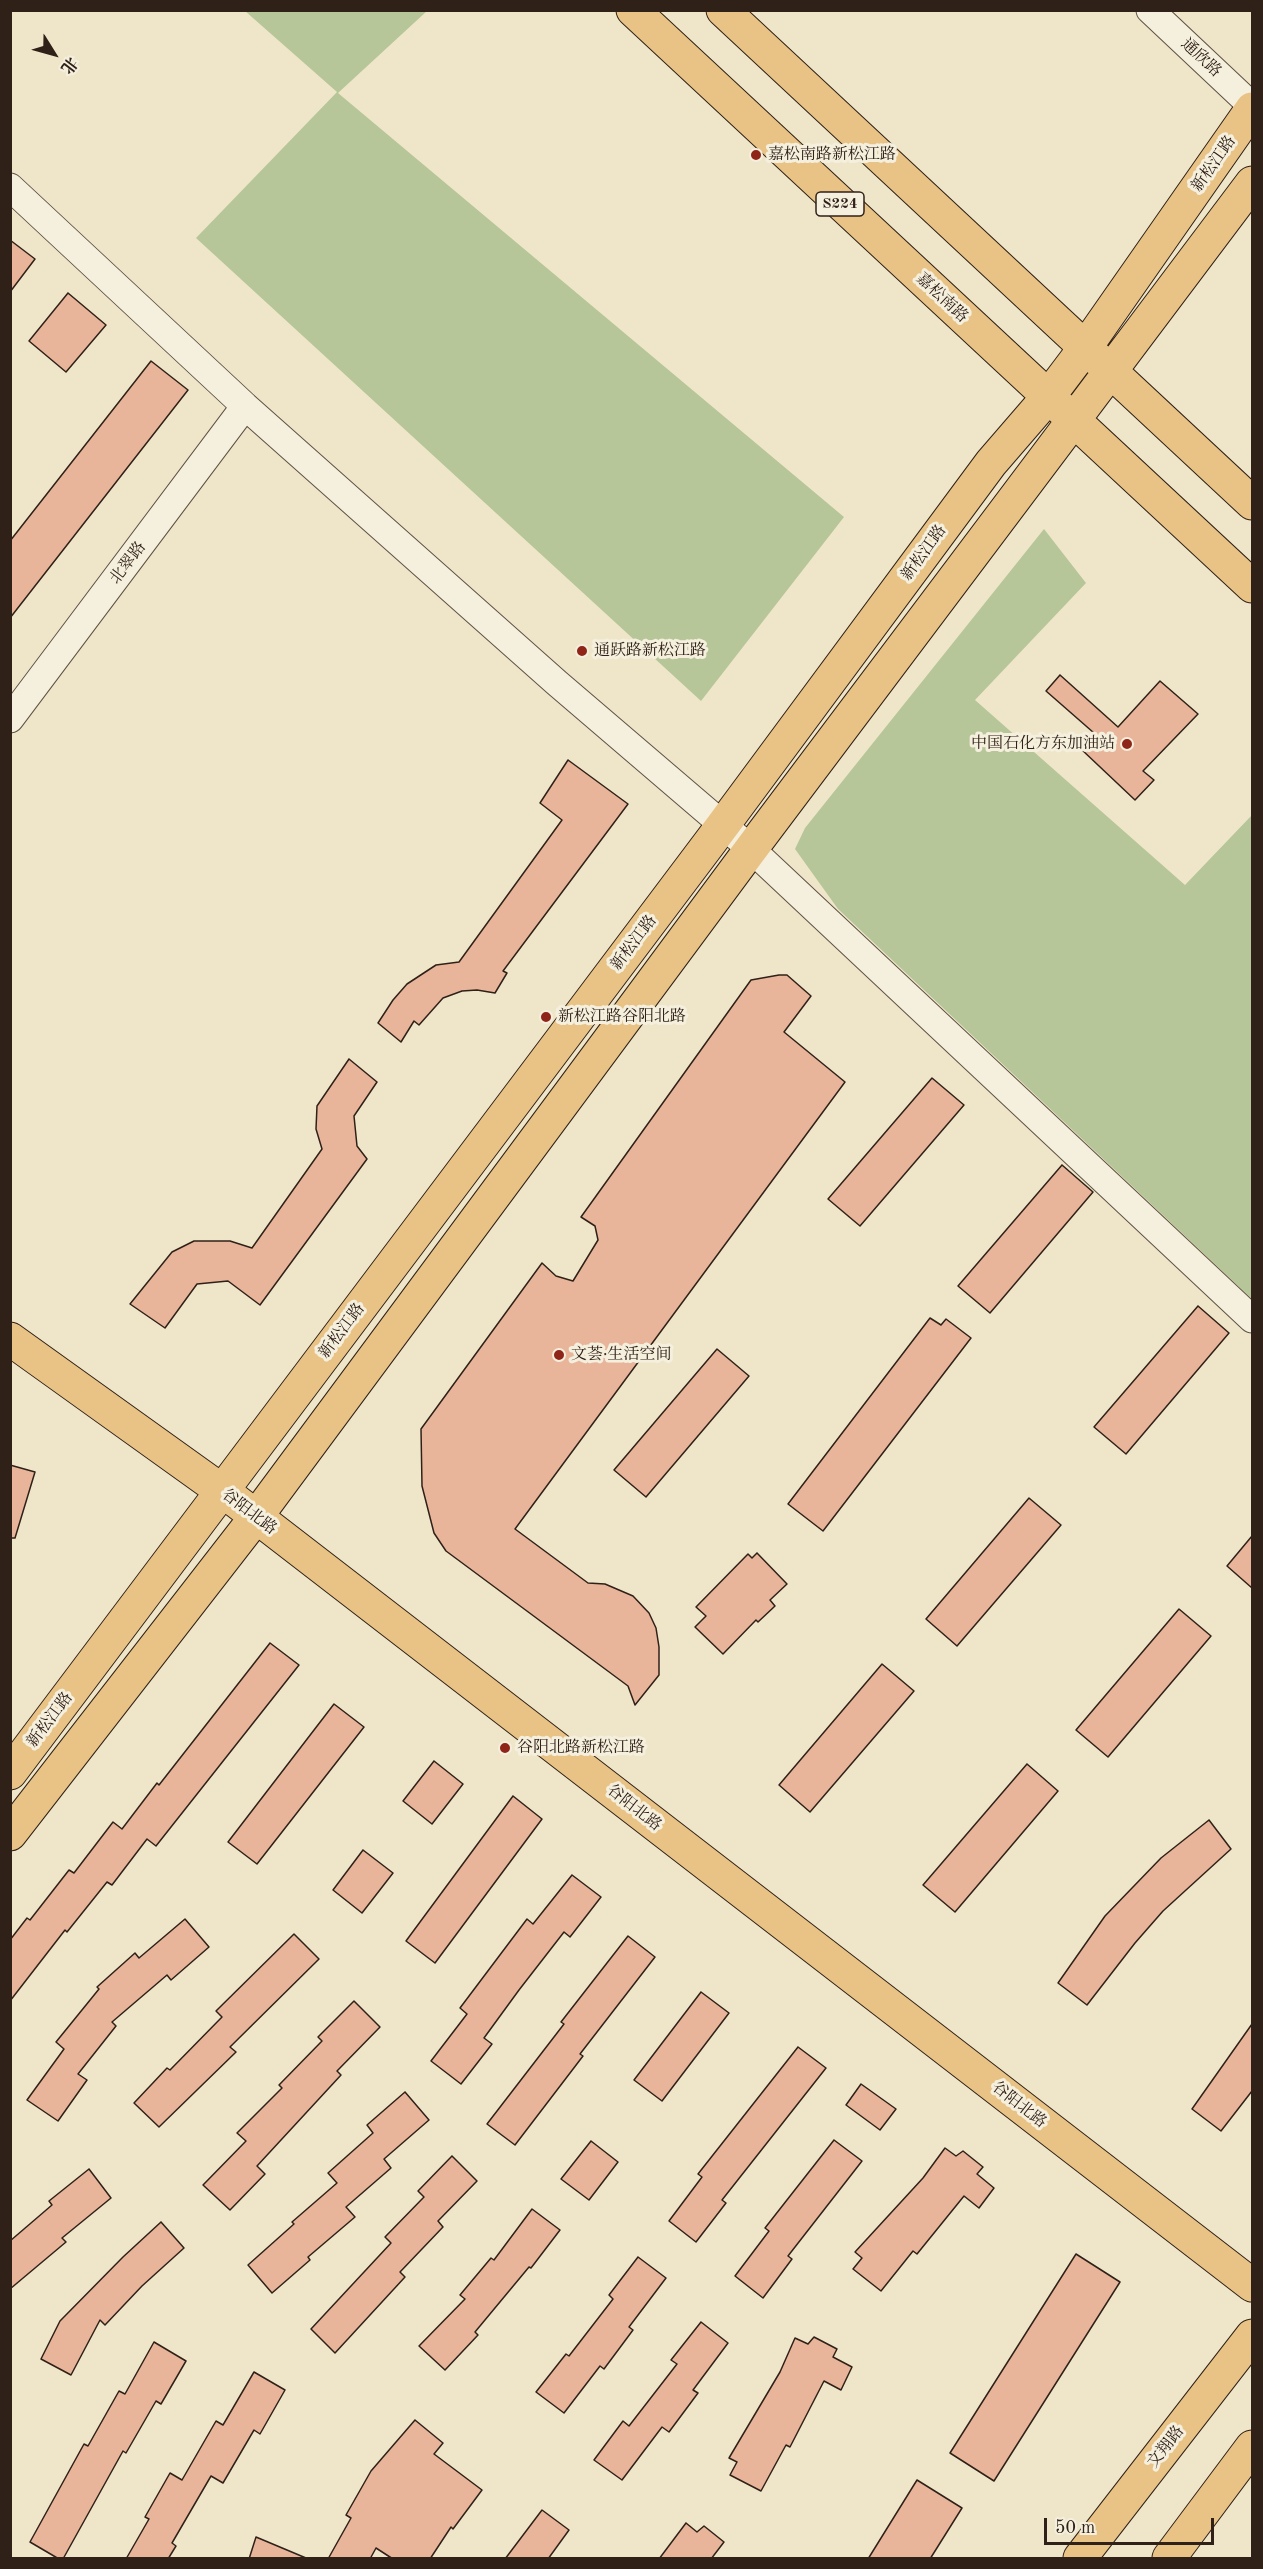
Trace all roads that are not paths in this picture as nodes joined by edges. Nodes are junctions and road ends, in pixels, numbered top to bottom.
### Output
1 (633, 10) edge
2 (723, 10) edge
3 (1150, 10) edge
4 (1252, 108) edge
5 (1252, 183) edge
6 (10, 187) edge
7 (1085, 348) junction
8 (1111, 372) junction
9 (1048, 397) junction
10 (245, 406) junction
11 (1074, 421) junction
12 (1252, 504) edge
13 (1252, 586) edge
14 (10, 720) edge
15 (723, 825) junction
16 (751, 849) junction
17 (1252, 1319) edge
18 (10, 1339) edge
19 (222, 1491) junction
20 (256, 1517) junction
21 (10, 1773) edge
22 (10, 1834) edge
23 (1252, 2285) edge
24 (1252, 2336) edge
25 (1252, 2447) edge
26 (1080, 2559) edge
27 (1169, 2559) edge

1 - 9 main road, 嘉松南路 / S224
2 - 7 main road
3 - 4 street, 通欣路
4 - 7 main road, 新松江路
5 - 8 main road
6 - 10 street
7 - 8 main road
7 - 9 main road, 新松江路
8 - 11 main road
8 - 12 main road
9 - 11 main road, 嘉松南路 / S224
9 - 15 main road, 新松江路
10 - 14 street, 北翠路
10 - 15 street
11 - 13 main road, 嘉松南路 / S224
11 - 16 main road
15 - 16 street
15 - 19 main road, 新松江路
16 - 17 street
16 - 20 main road
18 - 19 main road, 谷阳北路
19 - 20 main road, 谷阳北路
19 - 21 main road, 新松江路
20 - 22 main road
20 - 23 main road, 谷阳北路
24 - 26 main road, 文翔路
25 - 27 main road

